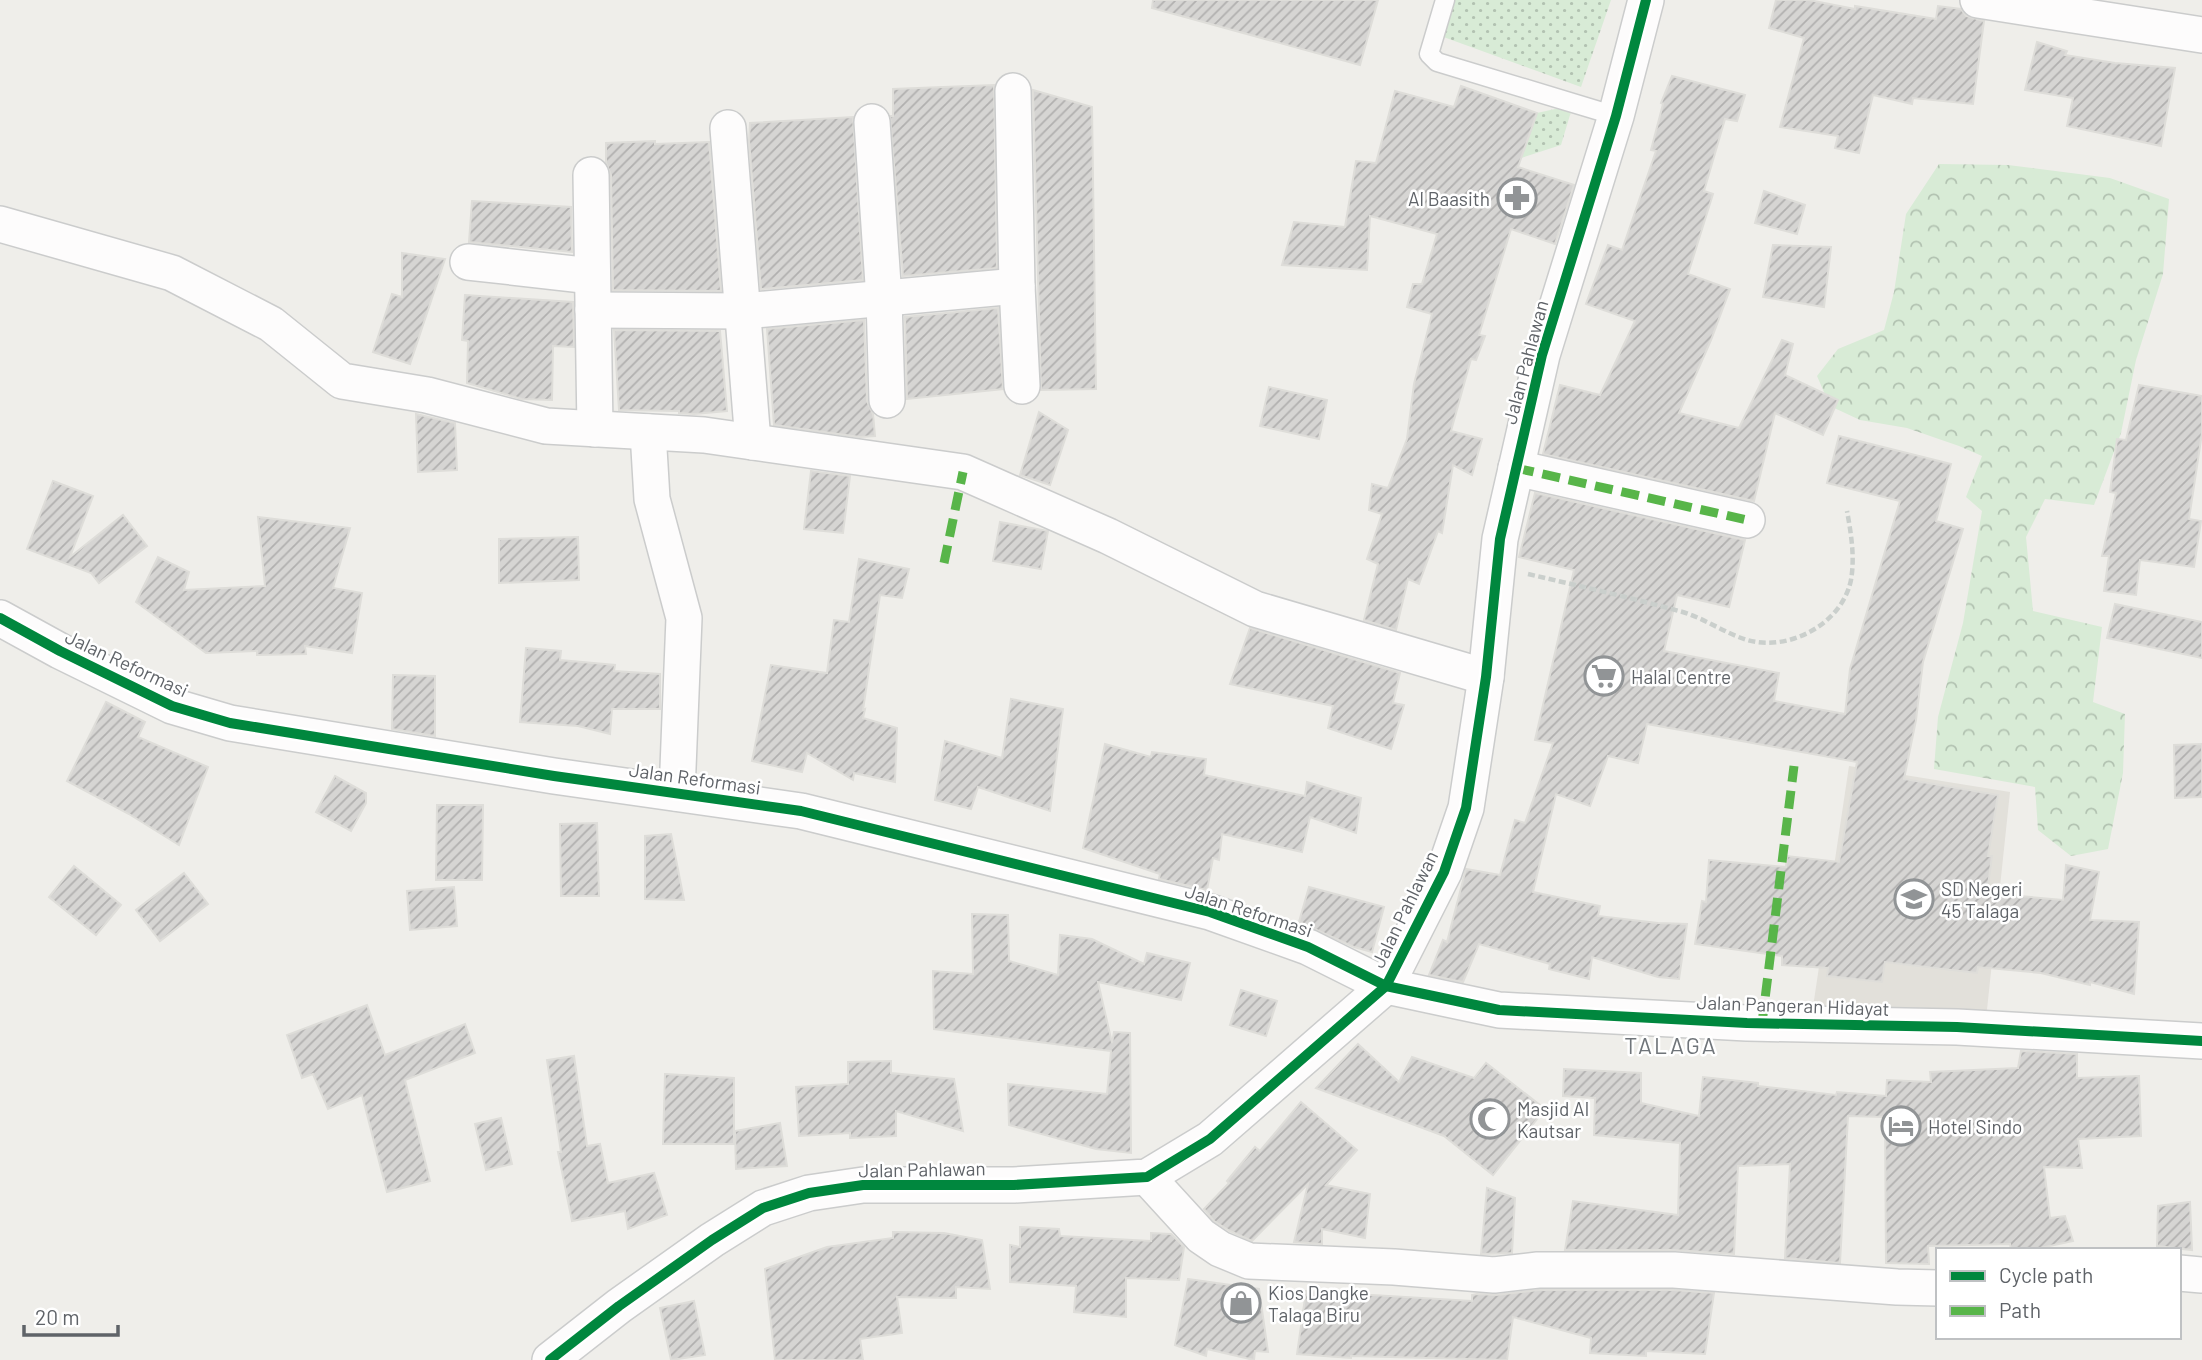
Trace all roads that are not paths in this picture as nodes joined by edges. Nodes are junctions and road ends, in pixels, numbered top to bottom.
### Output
1 (1445, 0) edge
2 (1646, 0) edge
3 (1978, 0) edge
4 (2202, 35) edge
5 (1013, 91) dead end
6 (1616, 116) junction
7 (872, 122) dead end
8 (727, 128) dead end
9 (591, 175) dead end
10 (0, 225) edge
11 (468, 262) dead end
12 (1017, 286) junction
13 (593, 293) junction
14 (884, 299) junction
15 (744, 311) junction
16 (1022, 386) dead end
17 (887, 400) dead end
18 (595, 429) junction
19 (648, 432) junction
20 (753, 442) junction
21 (1516, 468) junction
22 (1747, 520) dead end
23 (0, 618) edge
24 (1486, 677) junction
25 (677, 793) junction
26 (1386, 986) junction
27 (2202, 1041) edge
28 (1147, 1177) junction
29 (2181, 1273) edge
30 (2202, 1275) edge
31 (1936, 1288) edge
32 (550, 1360) edge

1 - 6 lane
2 - 6 street, Jalan Pahlawan
3 - 4 street
5 - 12 street
6 - 21 street, Jalan Pahlawan
7 - 14 street
8 - 15 street
9 - 13 street
10 - 18 street
11 - 13 street
12 - 14 street
12 - 16 street
13 - 15 street
13 - 18 street
14 - 15 street
14 - 17 street
15 - 20 street
18 - 19 street
19 - 20 street
19 - 25 street
20 - 24 street
21 - 22 street
21 - 24 street, Jalan Pahlawan
23 - 25 street, Jalan Reformasi
24 - 26 street, Jalan Pahlawan
25 - 26 street, Jalan Reformasi
26 - 27 street, Jalan Pangeran Hidayat
26 - 28 street, Jalan Pahlawan
28 - 31 street
28 - 32 street, Jalan Pahlawan
29 - 30 street

